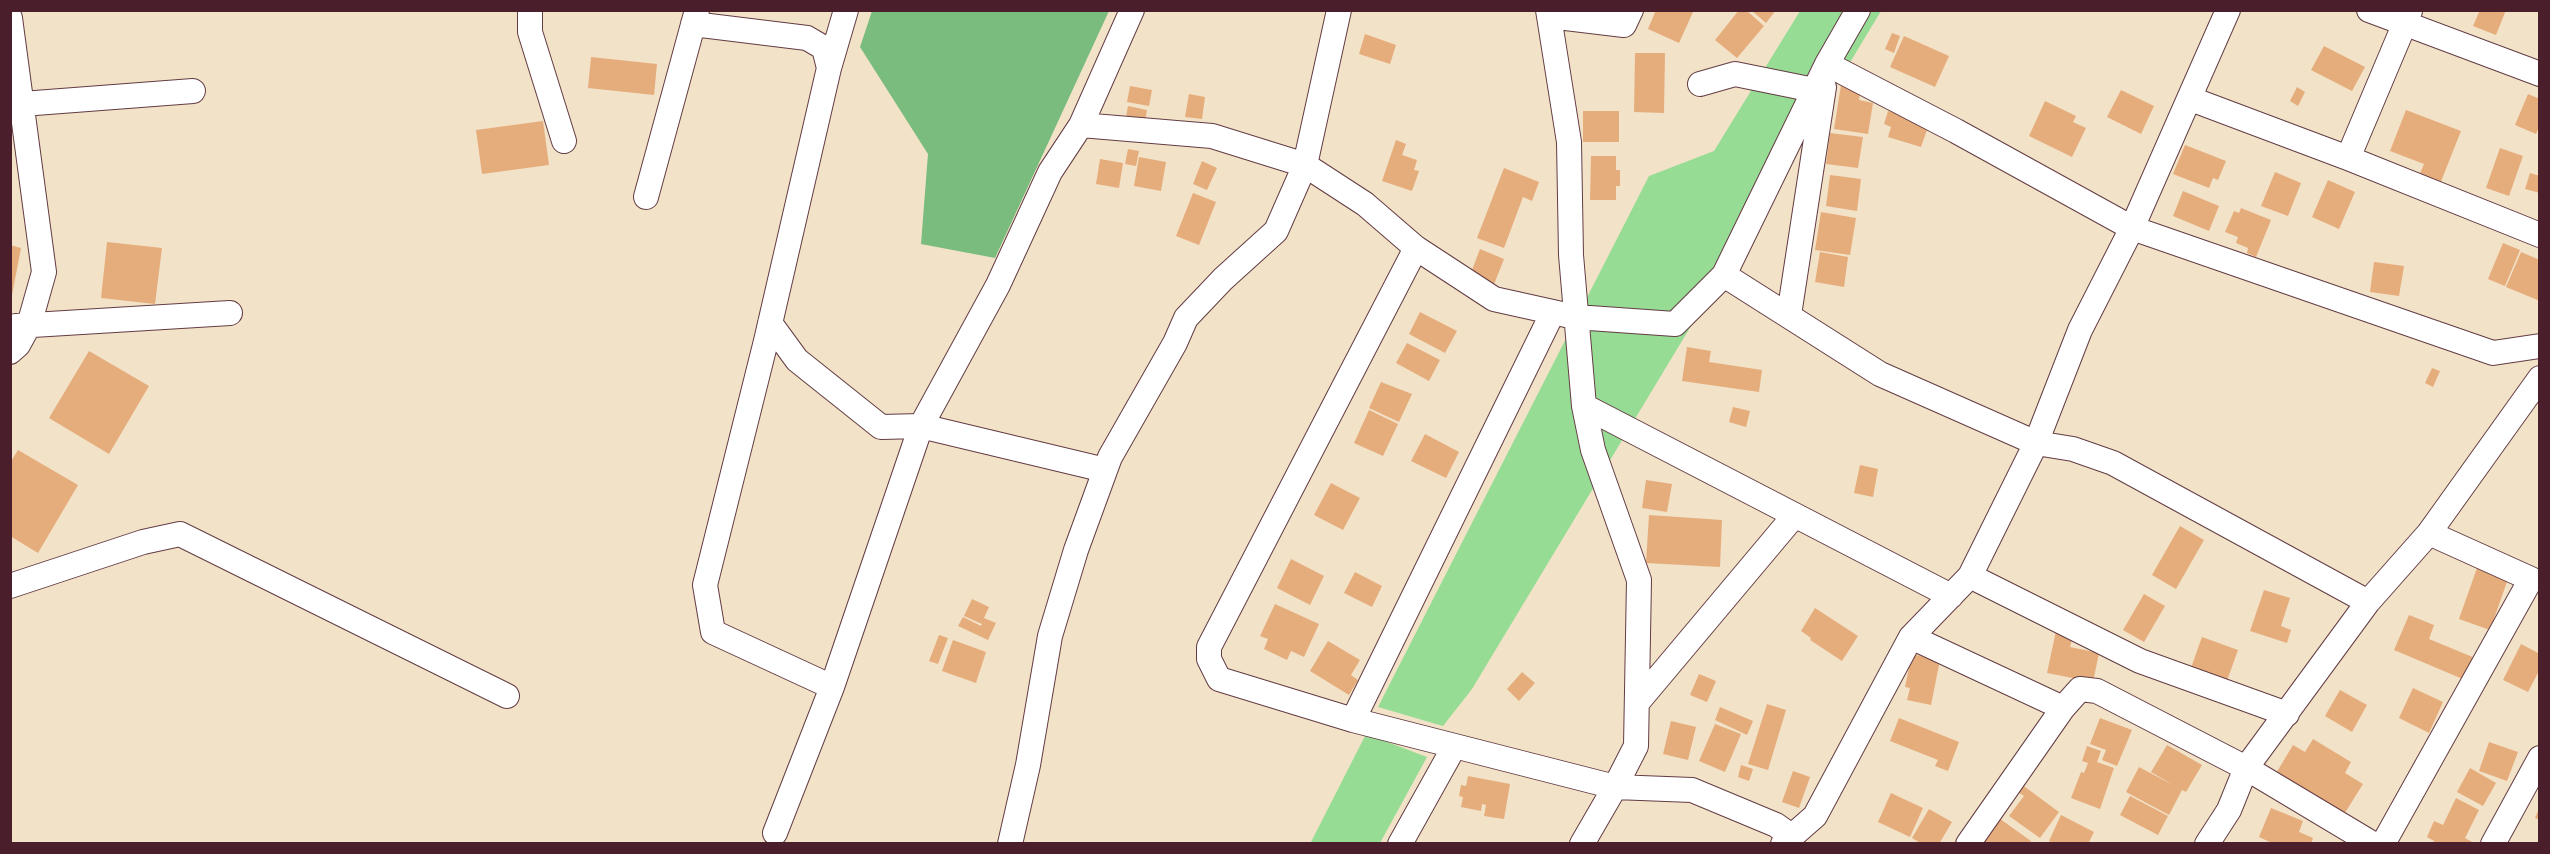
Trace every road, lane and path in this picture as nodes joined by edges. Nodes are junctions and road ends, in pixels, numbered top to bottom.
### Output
1 (530, 10) edge
2 (846, 10) edge
3 (1132, 10) edge
4 (1339, 10) edge
5 (1631, 10) edge
6 (1858, 10) edge
7 (2228, 10) edge
8 (2369, 10) edge
9 (1549, 13) edge
10 (695, 17) edge
11 (10, 18) edge
12 (2407, 18) edge
13 (1827, 64) junction
14 (829, 68) junction
15 (2540, 74) edge
16 (1700, 84) dead end
17 (1814, 90) junction
18 (193, 91) dead end
19 (18, 95) edge
20 (2191, 99) junction
21 (1081, 125) junction
22 (564, 141) dead end
23 (2348, 158) junction
24 (1305, 165) junction
25 (646, 197) dead end
26 (2132, 228) junction
27 (2540, 235) edge
28 (1416, 248) junction
29 (1724, 275) junction
30 (230, 313) dead end
31 (1564, 315) junction
32 (1789, 315) junction
33 (770, 323) junction
34 (20, 325) edge
35 (2540, 346) edge
36 (10, 352) edge
37 (2540, 378) edge
38 (1584, 406) junction
39 (921, 426) junction
40 (2036, 443) junction
41 (1105, 470) junction
42 (1794, 516) junction
43 (2429, 533) junction
44 (1970, 576) junction
45 (10, 586) edge
46 (1951, 596) junction
47 (2368, 602) junction
48 (2530, 602) edge
49 (1911, 637) junction
50 (832, 687) junction
51 (507, 696) dead end
52 (1637, 703) junction
53 (2062, 708) junction
54 (2287, 714) junction
55 (1353, 720) junction
56 (1454, 747) junction
57 (2540, 758) edge
58 (2246, 768) junction
59 (1615, 787) junction
60 (775, 833) dead end
61 (1787, 839) edge
62 (1010, 843) edge
63 (1401, 843) edge
64 (1582, 843) edge
65 (1968, 843) edge
66 (2207, 843) edge
67 (2373, 843) edge
68 (2383, 843) edge
69 (2493, 843) edge

1 - 22 street
2 - 14 street
3 - 21 street
4 - 24 street
5 - 9 street
6 - 13 street
7 - 20 street
8 - 12 street
9 - 31 street
10 - 14 street
10 - 25 street
11 - 19 street
12 - 15 street
12 - 23 street
13 - 17 street
13 - 26 street
13 - 32 street
14 - 33 street
16 - 17 street
17 - 29 street
18 - 19 street
19 - 34 street
20 - 23 street
20 - 26 street
21 - 24 street
21 - 39 street
23 - 27 street
24 - 28 street
24 - 41 street
26 - 35 street
26 - 40 street
28 - 31 street
28 - 55 street
29 - 31 street
29 - 32 street
30 - 34 street
31 - 38 street
31 - 55 street
32 - 40 street
33 - 39 street
33 - 50 street
34 - 36 street
37 - 43 street
38 - 42 street
38 - 52 street
39 - 41 street
39 - 50 street
40 - 44 street
40 - 47 street
41 - 62 street
42 - 46 street
42 - 52 street
43 - 47 street
43 - 48 street
44 - 46 street
44 - 54 street
45 - 51 street
46 - 49 street
47 - 54 street
48 - 68 street
49 - 53 street
49 - 61 street
50 - 60 street
52 - 59 street
53 - 58 street
53 - 65 street
54 - 58 street
55 - 56 street
56 - 59 street
56 - 63 street
57 - 69 street
58 - 66 street
58 - 67 street
59 - 61 street
59 - 64 street

